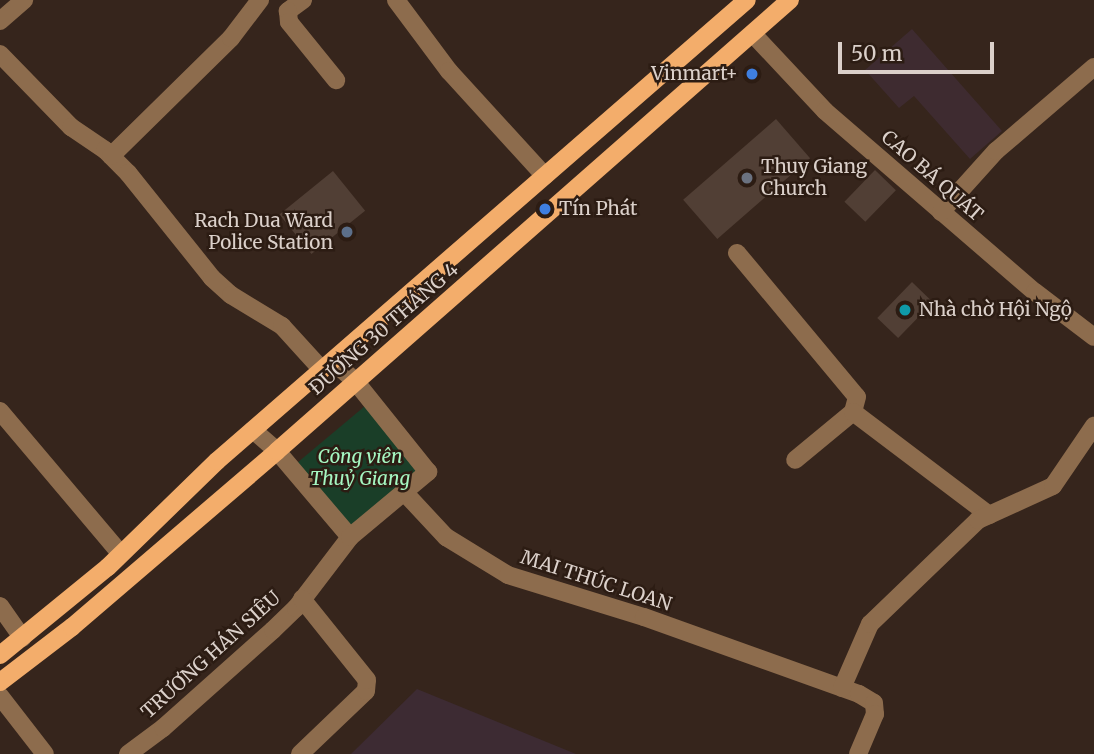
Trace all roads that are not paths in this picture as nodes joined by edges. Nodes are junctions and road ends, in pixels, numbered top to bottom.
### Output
1 (24, 0) edge
2 (260, 0) edge
3 (396, 0) edge
4 (747, 0) edge
5 (784, 2) edge
6 (290, 4) edge
7 (733, 12) junction
8 (0, 21) edge
9 (753, 34) junction
10 (0, 54) edge
11 (1094, 67) edge
12 (336, 80) dead end
13 (111, 156) junction
14 (545, 176) junction
15 (941, 212) junction
16 (737, 253) dead end
17 (1094, 337) edge
18 (327, 365) junction
19 (356, 382) junction
20 (0, 411) edge
21 (853, 412) junction
22 (1094, 426) edge
23 (253, 430) junction
24 (277, 451) junction
25 (795, 460) dead end
26 (404, 492) junction
27 (989, 515) junction
28 (350, 537) junction
29 (121, 554) junction
30 (302, 599) junction
31 (0, 606) edge
32 (22, 638) junction
33 (0, 655) edge
34 (0, 682) edge
35 (842, 688) junction
36 (0, 696) edge
37 (45, 754) edge
38 (128, 754) edge
39 (300, 754) edge
40 (858, 754) edge

1 - 8 street
2 - 13 street
3 - 14 street
4 - 7 main road, ĐƯỜNG 30 THÁNG 4
5 - 9 main road, ĐƯỜNG 30 THÁNG 4
6 - 12 street
7 - 9 main road
7 - 14 main road, ĐƯỜNG 30 THÁNG 4
9 - 15 street, CAO BÁ QUÁT
9 - 19 main road, ĐƯỜNG 30 THÁNG 4
10 - 13 street
11 - 15 street
13 - 18 street
14 - 18 main road, ĐƯỜNG 30 THÁNG 4
15 - 17 street, CAO BÁ QUÁT
16 - 21 street
18 - 19 street
18 - 23 main road, ĐƯỜNG 30 THÁNG 4
19 - 24 main road, ĐƯỜNG 30 THÁNG 4
19 - 26 street
20 - 29 street
21 - 25 street
21 - 27 street
22 - 27 street
23 - 24 street
23 - 29 main road, ĐƯỜNG 30 THÁNG 4
24 - 28 street
24 - 34 main road, ĐƯỜNG 30 THÁNG 4
26 - 28 street, TRƯƠNG HÁN SIÊU
26 - 35 street, MAI THÚC LOAN
27 - 35 street
28 - 30 street, TRƯƠNG HÁN SIÊU
29 - 32 main road, ĐƯỜNG 30 THÁNG 4
30 - 38 street, TRƯƠNG HÁN SIÊU
30 - 39 street
31 - 32 street
32 - 33 main road, ĐƯỜNG 30 THÁNG 4
35 - 40 street, MAI THÚC LOAN
36 - 37 street

